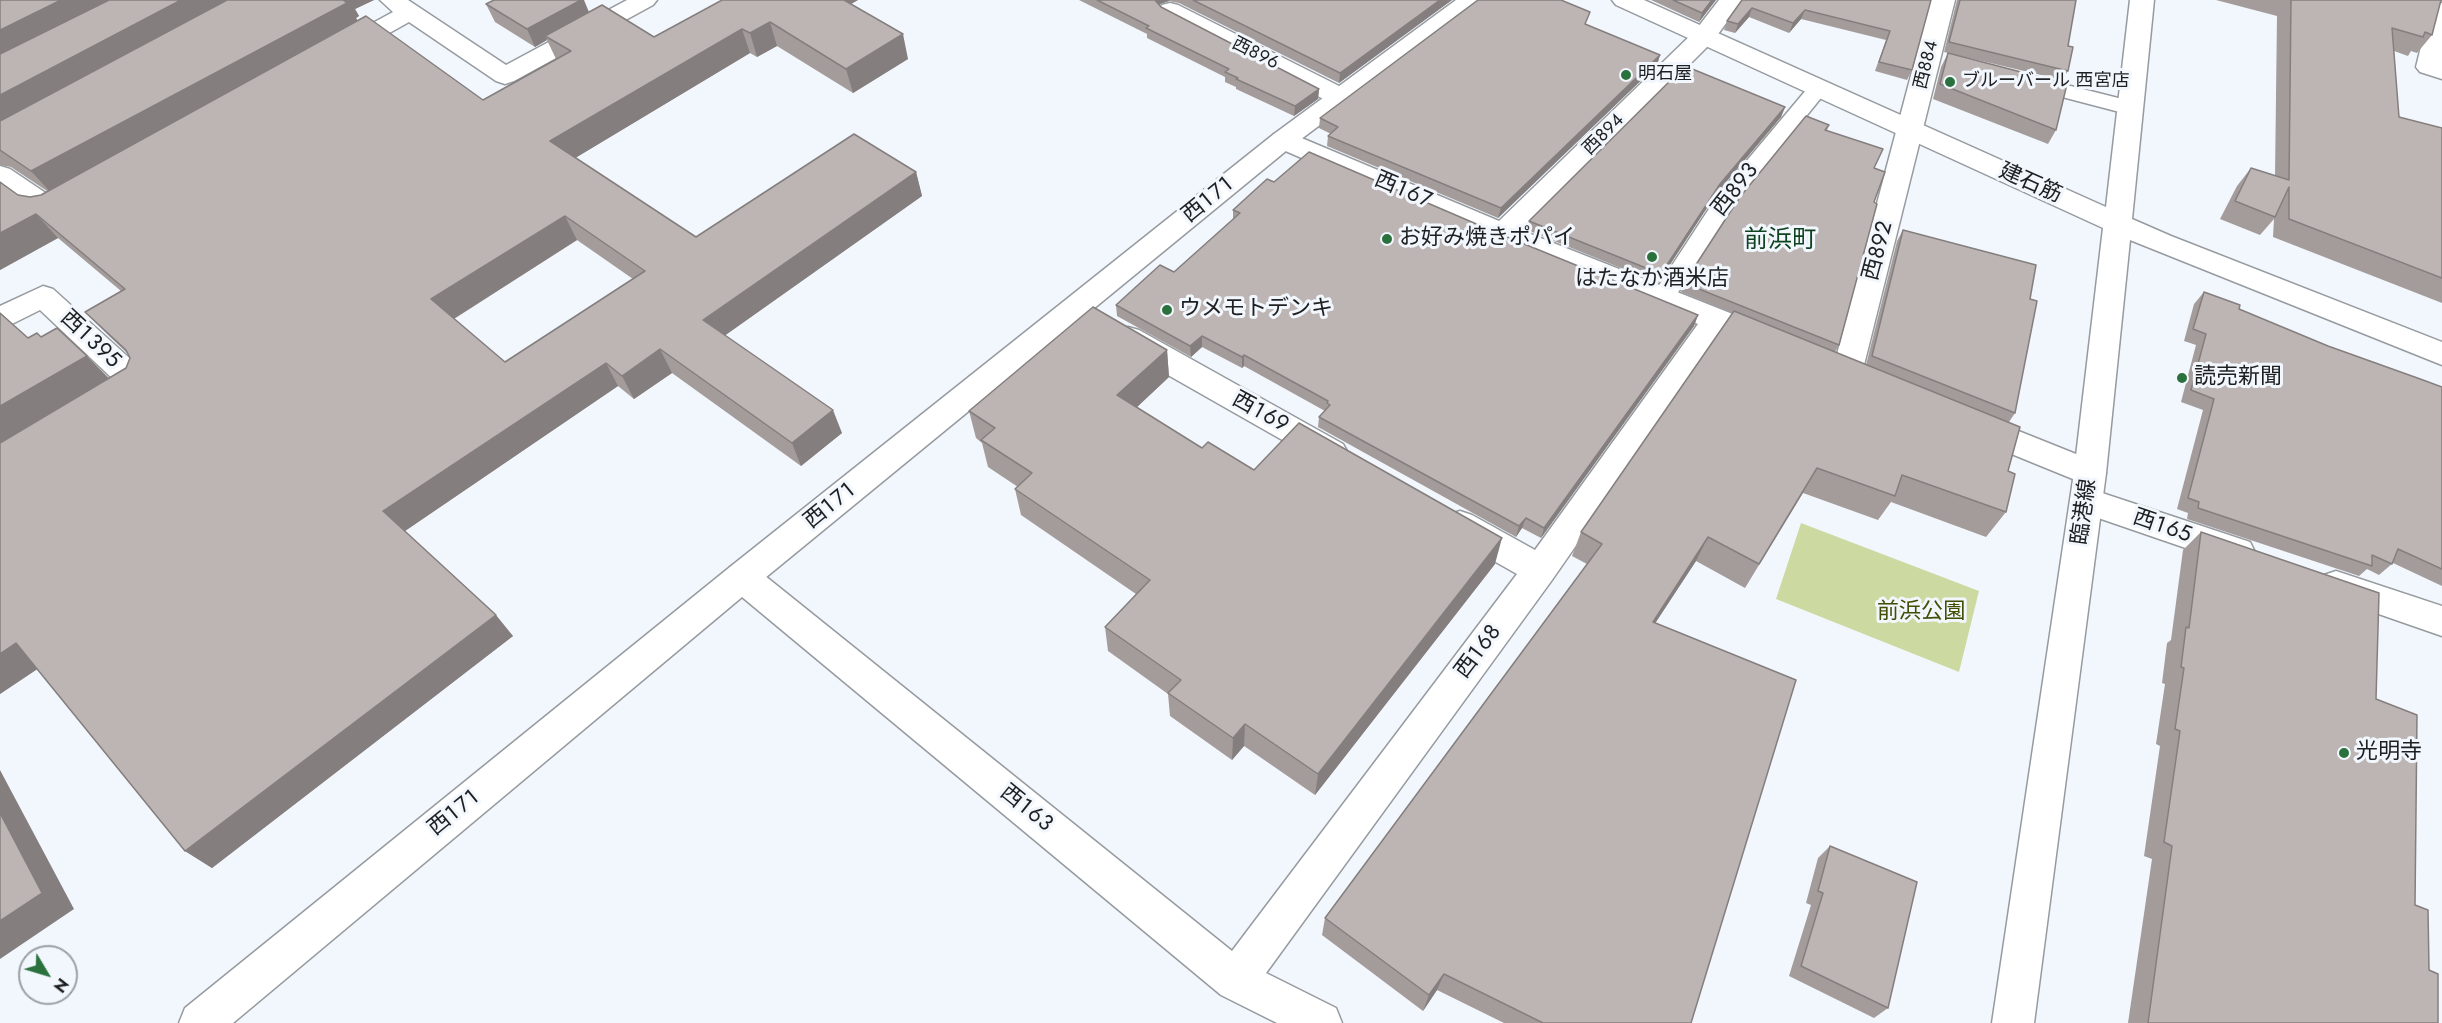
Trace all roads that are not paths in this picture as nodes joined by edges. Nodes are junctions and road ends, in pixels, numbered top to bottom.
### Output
1 (645, 0) edge
2 (1471, 0) edge
3 (1624, 0) edge
4 (1731, 0) edge
5 (1943, 0) edge
6 (2142, 0) edge
7 (405, 5) edge
8 (1179, 5) edge
9 (2442, 10) edge
10 (1704, 36) junction
11 (318, 63) edge
12 (2442, 71) edge
13 (2008, 76) edge
14 (1819, 88) junction
15 (1340, 97) junction
16 (2131, 108) junction
17 (1910, 130) junction
18 (1283, 140) junction
19 (93, 188) edge
20 (7, 189) edge
21 (2119, 224) junction
22 (1503, 234) junction
23 (1662, 299) junction
24 (1076, 308) junction
25 (0, 319) edge
26 (1717, 320) junction
27 (1793, 351) edge
28 (2442, 354) edge
29 (1847, 373) edge
30 (87, 411) edge
31 (1946, 414) edge
32 (1354, 465) edge
33 (2089, 487) junction
34 (1436, 512) edge
35 (2264, 561) edge
36 (1540, 570) junction
37 (2309, 576) edge
38 (742, 577) junction
39 (2442, 621) edge
40 (1236, 980) junction
41 (200, 1023) edge
42 (1321, 1023) edge
43 (2013, 1023) edge

1 - 7 street
2 - 15 street, 西１７１
3 - 10 street, 建石筋
4 - 10 street, 西８９４
5 - 17 street, 西８８４
6 - 16 street, 臨港線
7 - 11 street
8 - 15 street, 西８９６
9 - 12 street
10 - 14 street, 建石筋
10 - 22 street, 西８９４
13 - 16 lane
14 - 17 street, 建石筋
14 - 23 lane, 西８９３
15 - 18 street, 西１７１
16 - 21 street, 臨港線
17 - 21 street, 建石筋
17 - 29 street, 西８９２
18 - 22 street, 西１６７
18 - 24 street, 西１７１
19 - 20 street
21 - 28 street, 建石筋
21 - 33 street, 臨港線
22 - 23 street, 西１６７
23 - 26 street, 西１６７
24 - 32 street, 西１６９
24 - 38 street, 西１７１
25 - 30 street, 西１３９５
26 - 27 street, 西１６７
26 - 36 street, 西１６８
31 - 33 street
33 - 35 street, 西１６５
33 - 43 street, 臨港線
34 - 36 street
36 - 40 street, 西１６８
37 - 39 street
38 - 40 street, 西１６３
38 - 41 street, 西１７１
40 - 42 street, 西１６３

